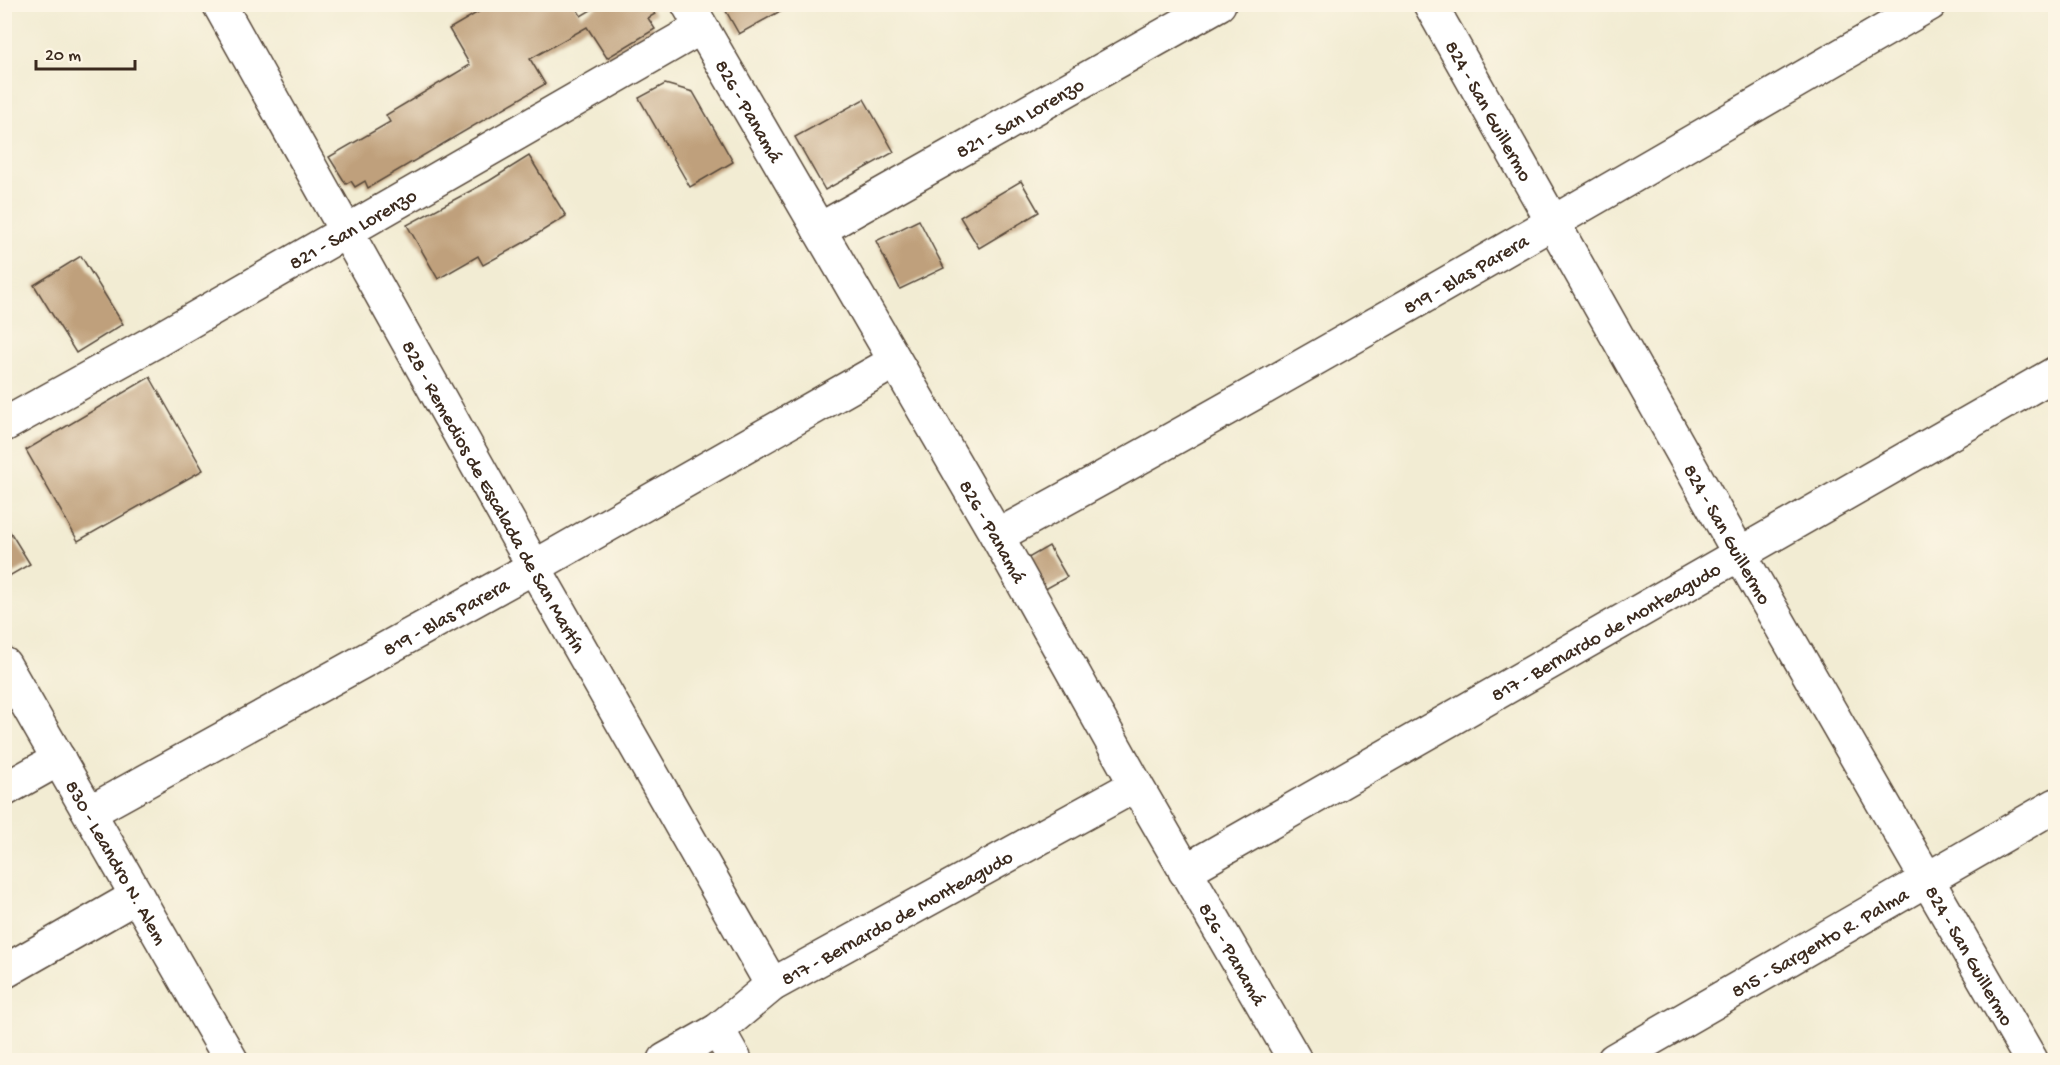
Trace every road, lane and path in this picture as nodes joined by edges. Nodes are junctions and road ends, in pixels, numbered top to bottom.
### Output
1 (219, 4) edge
2 (1219, 4) edge
3 (1430, 4) edge
4 (1930, 4) edge
5 (694, 16) edge
6 (1554, 223) junction
7 (819, 230) junction
8 (346, 232) junction
9 (894, 362) junction
10 (2055, 373) edge
11 (4, 425) edge
12 (997, 536) junction
13 (1739, 553) junction
14 (534, 567) junction
15 (4, 664) edge
16 (59, 759) junction
17 (1136, 785) junction
18 (4, 790) edge
19 (2055, 805) edge
20 (90, 812) junction
21 (1185, 870) junction
22 (1926, 879) junction
23 (137, 896) junction
24 (4, 972) edge
25 (772, 985) junction
26 (717, 1030) junction
27 (231, 1060) edge
28 (665, 1060) edge
29 (735, 1060) edge
30 (1295, 1060) edge
31 (1614, 1060) edge
32 (2031, 1060) edge

1 - 8 street, 828 - Remedios de Escalada de San Martín
2 - 7 street, 821 - San Lorenzo
3 - 6 street, 824 - San Guillermo
4 - 6 street, 819 - Blas Parera
5 - 7 street, 826 - Panamá
5 - 8 street, 821 - San Lorenzo
6 - 12 street, 819 - Blas Parera
6 - 13 street, 824 - San Guillermo
7 - 9 street, 826 - Panamá
8 - 11 street, 821 - San Lorenzo
8 - 14 street, 828 - Remedios de Escalada de San Martín
9 - 12 street, 826 - Panamá
9 - 14 street, 819 - Blas Parera
10 - 13 street, 817 - Bernardo de Monteagudo
12 - 17 street, 826 - Panamá
13 - 21 street, 817 - Bernardo de Monteagudo
13 - 22 street, 824 - San Guillermo
14 - 20 street, 819 - Blas Parera
14 - 25 street, 828 - Remedios de Escalada de San Martín
15 - 16 street, 830 - Leandro N. Alem
16 - 18 street
16 - 20 street, 830 - Leandro N. Alem
17 - 21 street, 826 - Panamá
17 - 25 street, 817 - Bernardo de Monteagudo
19 - 22 street, 815 - Sargento R. Palma
20 - 23 street, 830 - Leandro N. Alem
21 - 30 street, 826 - Panamá
22 - 31 street, 815 - Sargento R. Palma
22 - 32 street, 824 - San Guillermo
23 - 24 street
23 - 27 street, 830 - Leandro N. Alem
25 - 26 street, 817 - Bernardo de Monteagudo
26 - 28 street, 817 - Bernardo de Monteagudo
26 - 29 street

